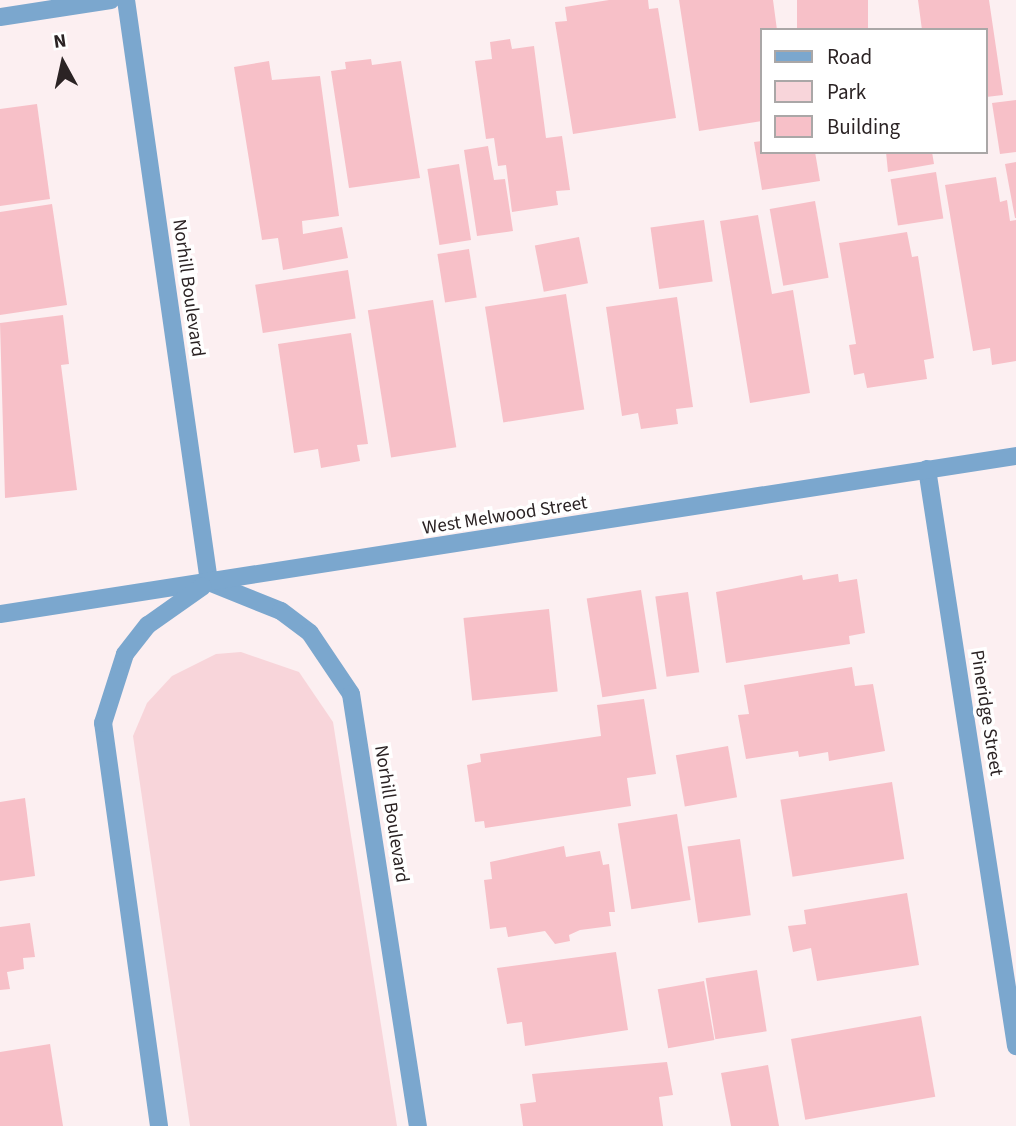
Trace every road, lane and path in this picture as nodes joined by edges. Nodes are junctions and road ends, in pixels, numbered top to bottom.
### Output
1 (111, 0) edge
2 (126, 0) edge
3 (0, 17) edge
4 (1016, 456) edge
5 (927, 469) junction
6 (209, 582) junction
7 (0, 614) edge
8 (1016, 1046) edge
9 (159, 1126) edge
10 (418, 1126) edge

1 - 3 street
2 - 6 street, Norhill Boulevard
4 - 5 street, West Melwood Street
5 - 6 street, West Melwood Street
5 - 8 street, Pineridge Street
6 - 7 street, West Melwood Street
6 - 9 street
6 - 10 street, Norhill Boulevard

